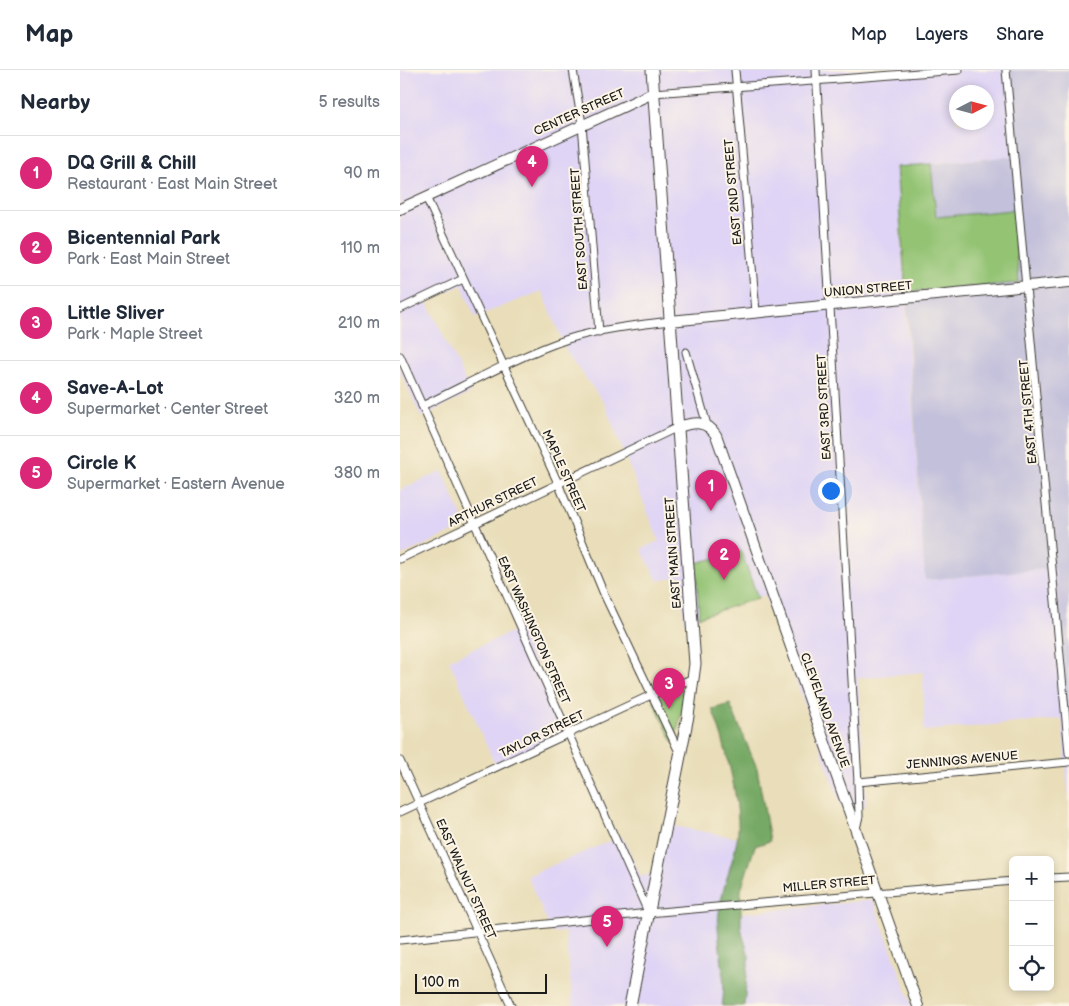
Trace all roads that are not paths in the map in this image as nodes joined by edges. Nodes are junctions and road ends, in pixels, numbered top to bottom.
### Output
1 (573, 70) edge
2 (652, 70) edge
3 (734, 70) edge
4 (816, 70) edge
5 (959, 70) edge
6 (1006, 70) edge
7 (816, 80) junction
8 (736, 86) junction
9 (654, 93) junction
10 (582, 124) junction
11 (426, 197) junction
12 (400, 209) edge
13 (463, 279) junction
14 (1069, 282) edge
15 (1026, 286) junction
16 (830, 305) junction
17 (400, 309) edge
18 (756, 312) junction
19 (670, 321) junction
20 (598, 332) junction
21 (686, 352) dead end
22 (400, 356) edge
23 (504, 366) junction
24 (422, 406) junction
25 (707, 425) junction
26 (678, 427) junction
27 (558, 483) junction
28 (475, 524) junction
29 (400, 559) edge
30 (694, 678) junction
31 (651, 695) junction
32 (568, 733) junction
33 (1069, 752) edge
34 (680, 754) junction
35 (400, 761) edge
36 (1069, 762) edge
37 (858, 782) junction
38 (419, 803) junction
39 (400, 812) edge
40 (855, 832) junction
41 (1069, 877) edge
42 (1054, 878) edge
43 (1009, 881) edge
44 (876, 892) junction
45 (648, 912) junction
46 (478, 932) junction
47 (400, 940) edge
48 (511, 1006) edge
49 (630, 1006) edge
50 (918, 1006) edge

1 - 10 street, EAST SOUTH STREET
2 - 9 main road, EAST MAIN STREET
3 - 8 street, EAST 2ND STREET
4 - 7 street, EAST 3RD STREET
5 - 7 street, CENTER STREET
6 - 15 street, EAST 4TH STREET
7 - 8 street, CENTER STREET
7 - 16 street, EAST 3RD STREET
8 - 9 street, CENTER STREET
8 - 18 street, EAST 2ND STREET
9 - 10 main road, CENTER STREET
9 - 19 main road, EAST MAIN STREET
10 - 11 main road, CENTER STREET
10 - 20 street, EAST SOUTH STREET
11 - 12 main road, CENTER STREET
11 - 13 street, MAPLE STREET
13 - 17 street
13 - 23 street, MAPLE STREET
14 - 15 main road, UNION STREET
15 - 16 main road, UNION STREET
15 - 33 street, EAST 4TH STREET
16 - 18 main road, UNION STREET
16 - 37 street, EAST 3RD STREET
18 - 19 main road, UNION STREET
19 - 20 street
19 - 26 main road, EAST MAIN STREET
20 - 23 street
21 - 25 street, CLEVELAND AVENUE
22 - 24 street, EAST WASHINGTON STREET
23 - 24 street
23 - 27 street, MAPLE STREET
24 - 28 street, EAST WASHINGTON STREET
25 - 26 main road
25 - 40 main road, CLEVELAND AVENUE
26 - 27 street, ARTHUR STREET
26 - 30 main road, EAST MAIN STREET
27 - 28 street, ARTHUR STREET
27 - 31 street, MAPLE STREET
28 - 29 street, ARTHUR STREET
28 - 32 street, EAST WASHINGTON STREET
30 - 31 street, TAYLOR STREET
30 - 34 main road, EAST MAIN STREET
31 - 32 street, TAYLOR STREET
31 - 34 street, MAPLE STREET
32 - 38 street, TAYLOR STREET
32 - 45 street, EAST WASHINGTON STREET
34 - 45 main road, EAST MAIN STREET
35 - 38 street, EAST WALNUT STREET
36 - 37 street, JENNINGS AVENUE
37 - 40 street, EAST 3RD STREET
38 - 39 street, TAYLOR STREET
38 - 46 street, EAST WALNUT STREET
40 - 44 main road, CLEVELAND AVENUE
41 - 42 street
43 - 44 street, MILLER STREET
44 - 45 street, MILLER STREET
44 - 50 main road, CLEVELAND AVENUE
45 - 46 street, MILLER STREET
45 - 49 main road, EAST MAIN STREET
46 - 47 street, MILLER STREET
46 - 48 street, EAST WALNUT STREET

